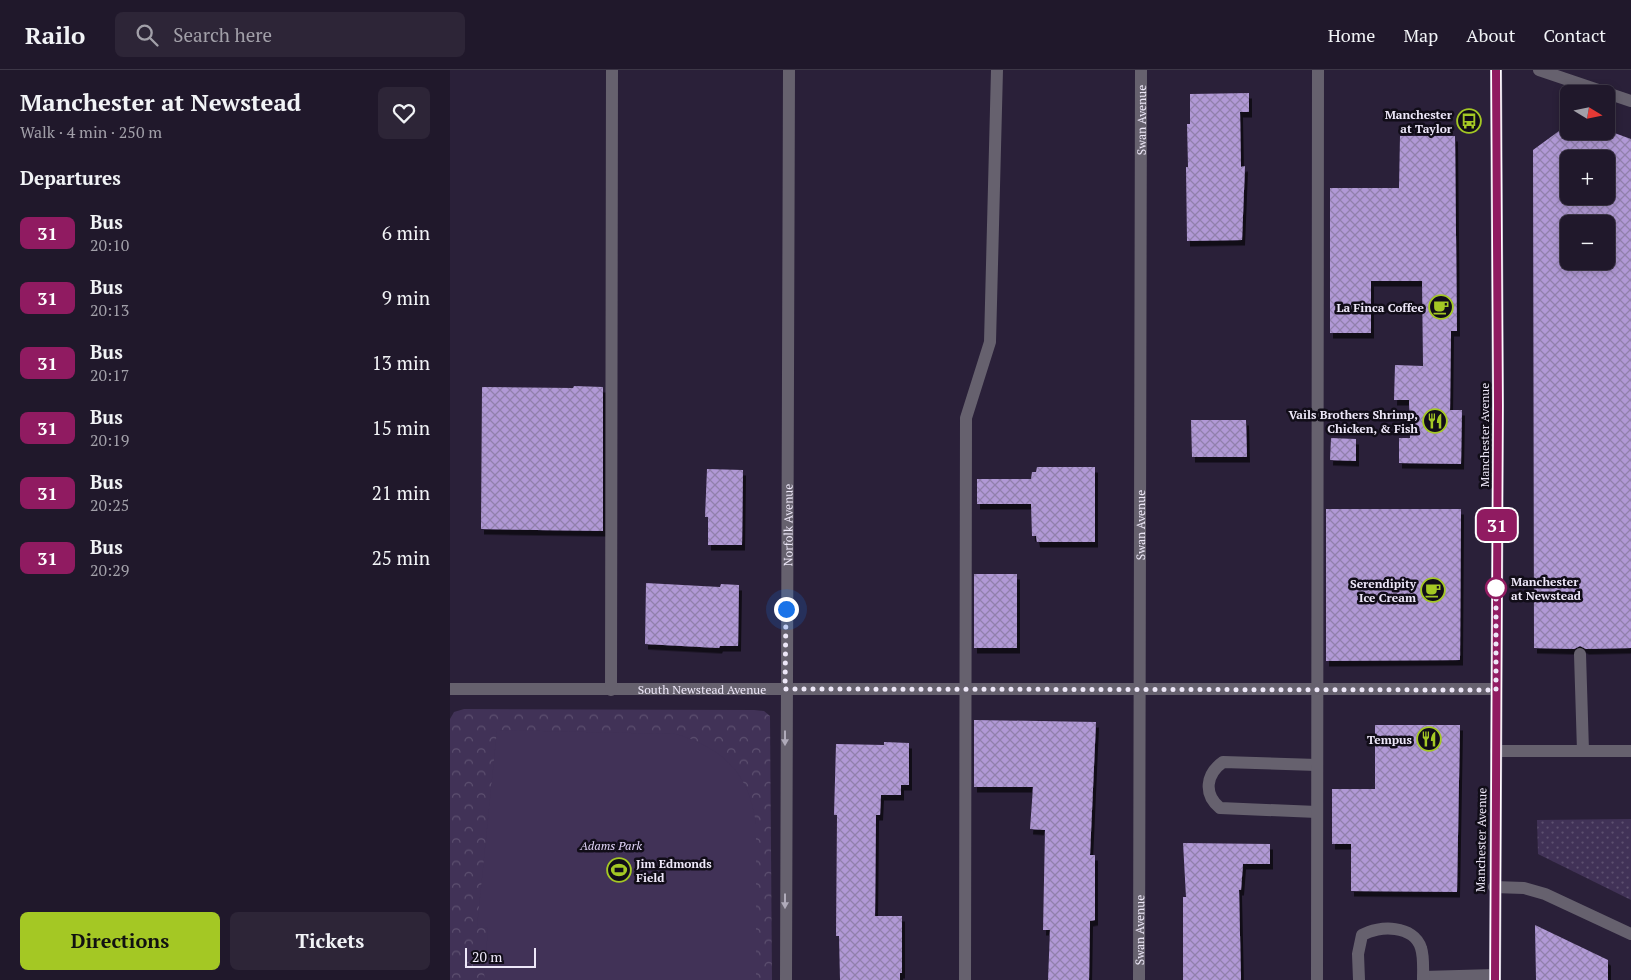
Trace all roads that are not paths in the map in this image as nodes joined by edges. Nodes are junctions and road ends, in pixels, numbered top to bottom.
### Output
1 (612, 70) edge
2 (789, 70) edge
3 (997, 70) edge
4 (1141, 70) edge
5 (1318, 70) edge
6 (1496, 70) edge
7 (1539, 70) edge
8 (1631, 101) edge
9 (1580, 654) dead end
10 (966, 688) junction
11 (1140, 688) junction
12 (450, 689) edge
13 (785, 689) junction
14 (611, 690) junction
15 (1317, 690) junction
16 (1496, 690) junction
17 (1496, 751) junction
18 (1582, 751) junction
19 (1631, 751) edge
20 (1317, 765) junction
21 (1317, 812) junction
22 (1494, 887) junction
23 (1631, 934) edge
24 (1423, 978) edge
25 (1495, 978) edge
26 (786, 980) edge
27 (965, 980) edge
28 (1139, 980) edge
29 (1317, 980) edge
30 (1359, 980) edge

1 - 14 street
2 - 13 street, Norfolk Avenue
3 - 10 street
4 - 11 street, Swan Avenue
5 - 15 street
6 - 16 main road, Manchester Avenue
7 - 8 street
9 - 18 street
10 - 11 street, South Newstead Avenue
10 - 13 street, South Newstead Avenue
10 - 27 street
11 - 15 street, South Newstead Avenue
11 - 28 street, Swan Avenue
12 - 14 street, South Newstead Avenue
13 - 14 street, South Newstead Avenue
13 -> 26 street, Norfolk Avenue
15 - 16 street, South Newstead Avenue
15 - 20 street
16 - 17 main road, Manchester Avenue
17 - 18 street
17 - 22 main road, Manchester Avenue
18 - 19 street
20 - 21 street
20 - 21 street
21 - 29 street
22 - 23 street
22 - 25 main road, Manchester Avenue
24 - 25 street
24 - 30 street

